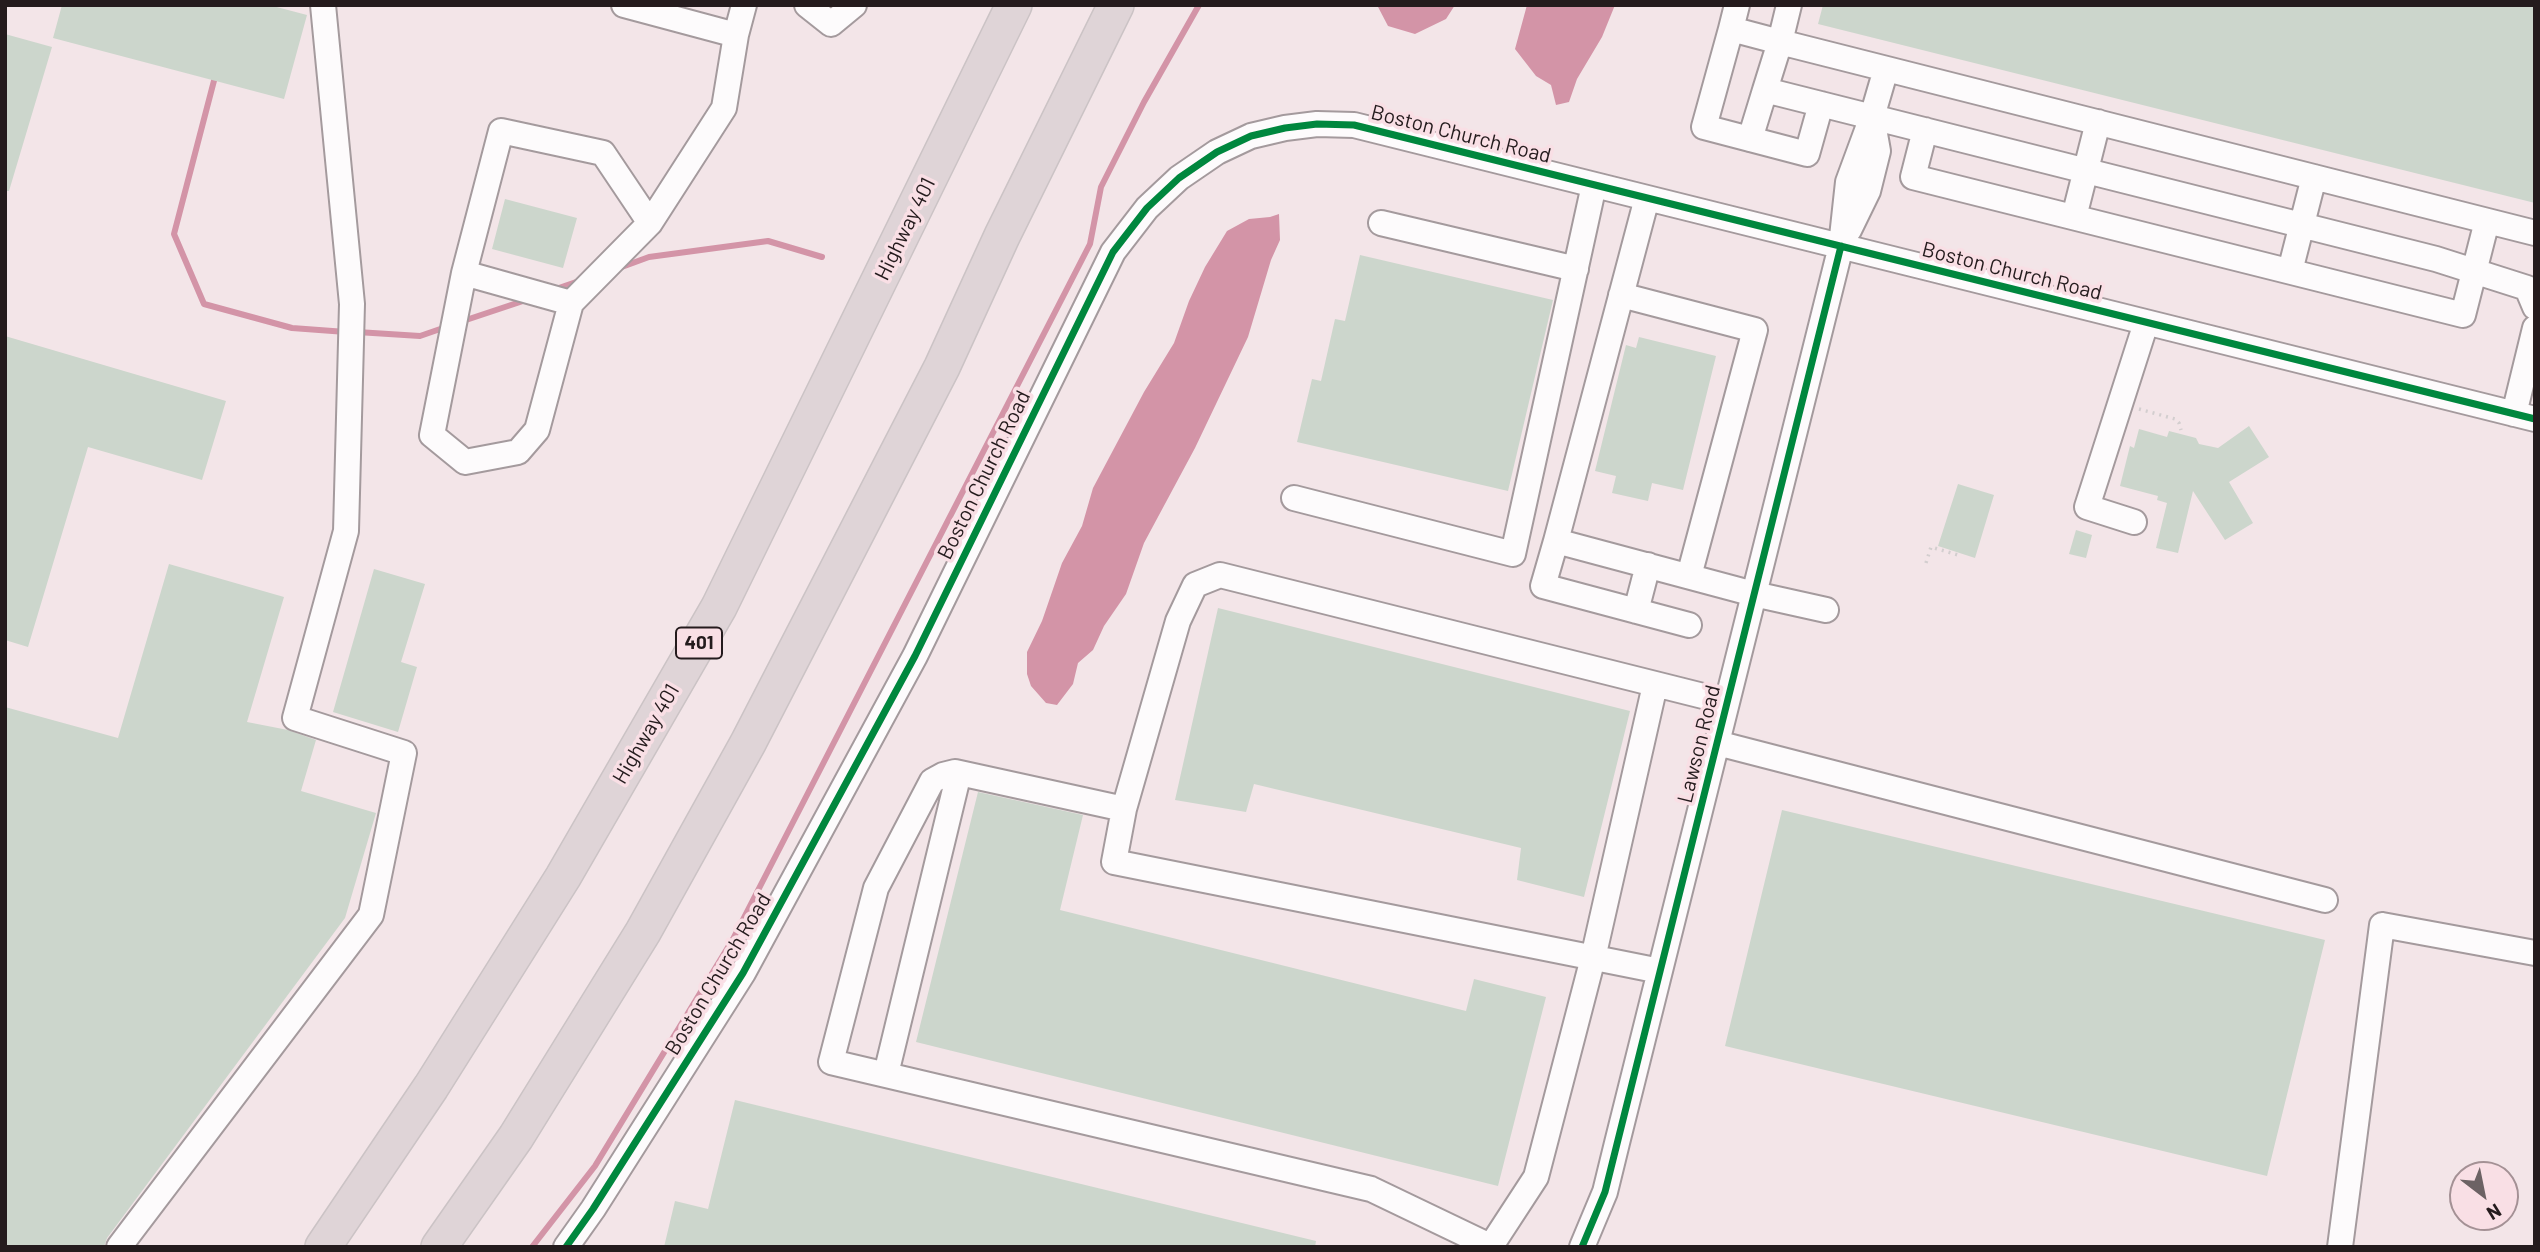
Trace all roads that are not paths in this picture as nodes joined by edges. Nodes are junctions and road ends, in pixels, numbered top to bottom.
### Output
1 (323, 5) edge
2 (624, 5) edge
3 (744, 5) edge
4 (807, 5) edge
5 (853, 5) edge
6 (1014, 5) edge
7 (1116, 5) edge
8 (1737, 5) edge
9 (1789, 5) edge
10 (1731, 30) junction
11 (736, 35) junction
12 (1780, 42) junction
13 (1886, 69) junction
14 (1765, 90) junction
15 (1821, 104) junction
16 (1872, 117) junction
17 (2098, 122) junction
18 (1925, 130) junction
19 (1750, 139) junction
20 (2085, 170) junction
21 (2314, 177) junction
22 (1594, 185) junction
23 (1647, 198) junction
24 (2074, 217) junction
25 (2487, 221) junction
26 (650, 223) junction
27 (1381, 223) dead end
28 (2302, 225) junction
29 (2535, 233) edge
30 (1841, 246) junction
31 (1576, 269) junction
32 (2290, 271) junction
33 (2474, 271) junction
34 (464, 273) junction
35 (1621, 295) junction
36 (571, 303) junction
37 (2535, 307) edge
38 (2146, 323) junction
39 (2535, 328) edge
40 (2524, 416) edge
41 (1294, 498) dead end
42 (2134, 522) dead end
43 (1556, 541) junction
44 (1648, 565) junction
45 (1689, 576) junction
46 (1754, 594) junction
47 (1826, 610) dead end
48 (1636, 611) junction
49 (1689, 625) dead end
50 (1655, 685) junction
51 (1727, 702) junction
52 (1717, 743) junction
53 (959, 773) junction
54 (1124, 809) junction
55 (2325, 900) dead end
56 (2535, 953) edge
57 (1593, 958) junction
58 (1660, 971) junction
59 (886, 1074) junction
60 (1492, 1246) edge
61 (118, 1247) edge
62 (323, 1247) edge
63 (439, 1247) edge
64 (566, 1247) edge
65 (1582, 1247) edge
66 (2340, 1247) edge

1 - 61 street
2 - 11 street
3 - 11 street
4 - 5 street
6 - 62 highway, Highway 401 / 401
7 - 63 highway
8 - 10 street
9 - 12 street
10 - 12 street
10 - 19 street
11 - 26 street
12 - 13 street
12 - 14 street
13 - 16 street
13 - 17 street
14 - 15 street
14 - 19 street
15 - 16 street
15 - 19 street
16 - 18 street
16 - 30 street, Lawson Road
17 - 20 street
17 - 21 street
18 - 20 street
18 - 24 street
20 - 24 street
20 - 28 street
21 - 25 street
21 - 28 street
22 - 23 street, Boston Church Road
22 - 31 street
22 - 64 street, Boston Church Road
23 - 30 street, Boston Church Road
23 - 35 street
24 - 32 street
25 - 29 street
25 - 33 street
26 - 34 street
26 - 36 street
27 - 31 street
28 - 32 street
28 - 33 street
30 - 38 street, Boston Church Road
30 - 46 street, Lawson Road
31 - 41 street
32 - 33 street
33 - 37 street
34 - 36 street
34 - 36 street
35 - 43 street
35 - 45 street
38 - 40 street, Boston Church Road
38 - 42 street
39 - 40 street
43 - 44 street
43 - 48 street
44 - 45 street
44 - 48 street
45 - 46 street
46 - 47 street
46 - 51 street, Lawson Road
48 - 49 street
50 - 51 street
50 - 54 street
50 - 57 street
51 - 52 street, Lawson Road
52 - 55 street
52 - 58 street, Lawson Road
53 - 54 street
53 - 59 street
53 - 59 street
54 - 57 street
56 - 66 street
57 - 58 street
57 - 60 street
58 - 65 street, Lawson Road
59 - 60 street

